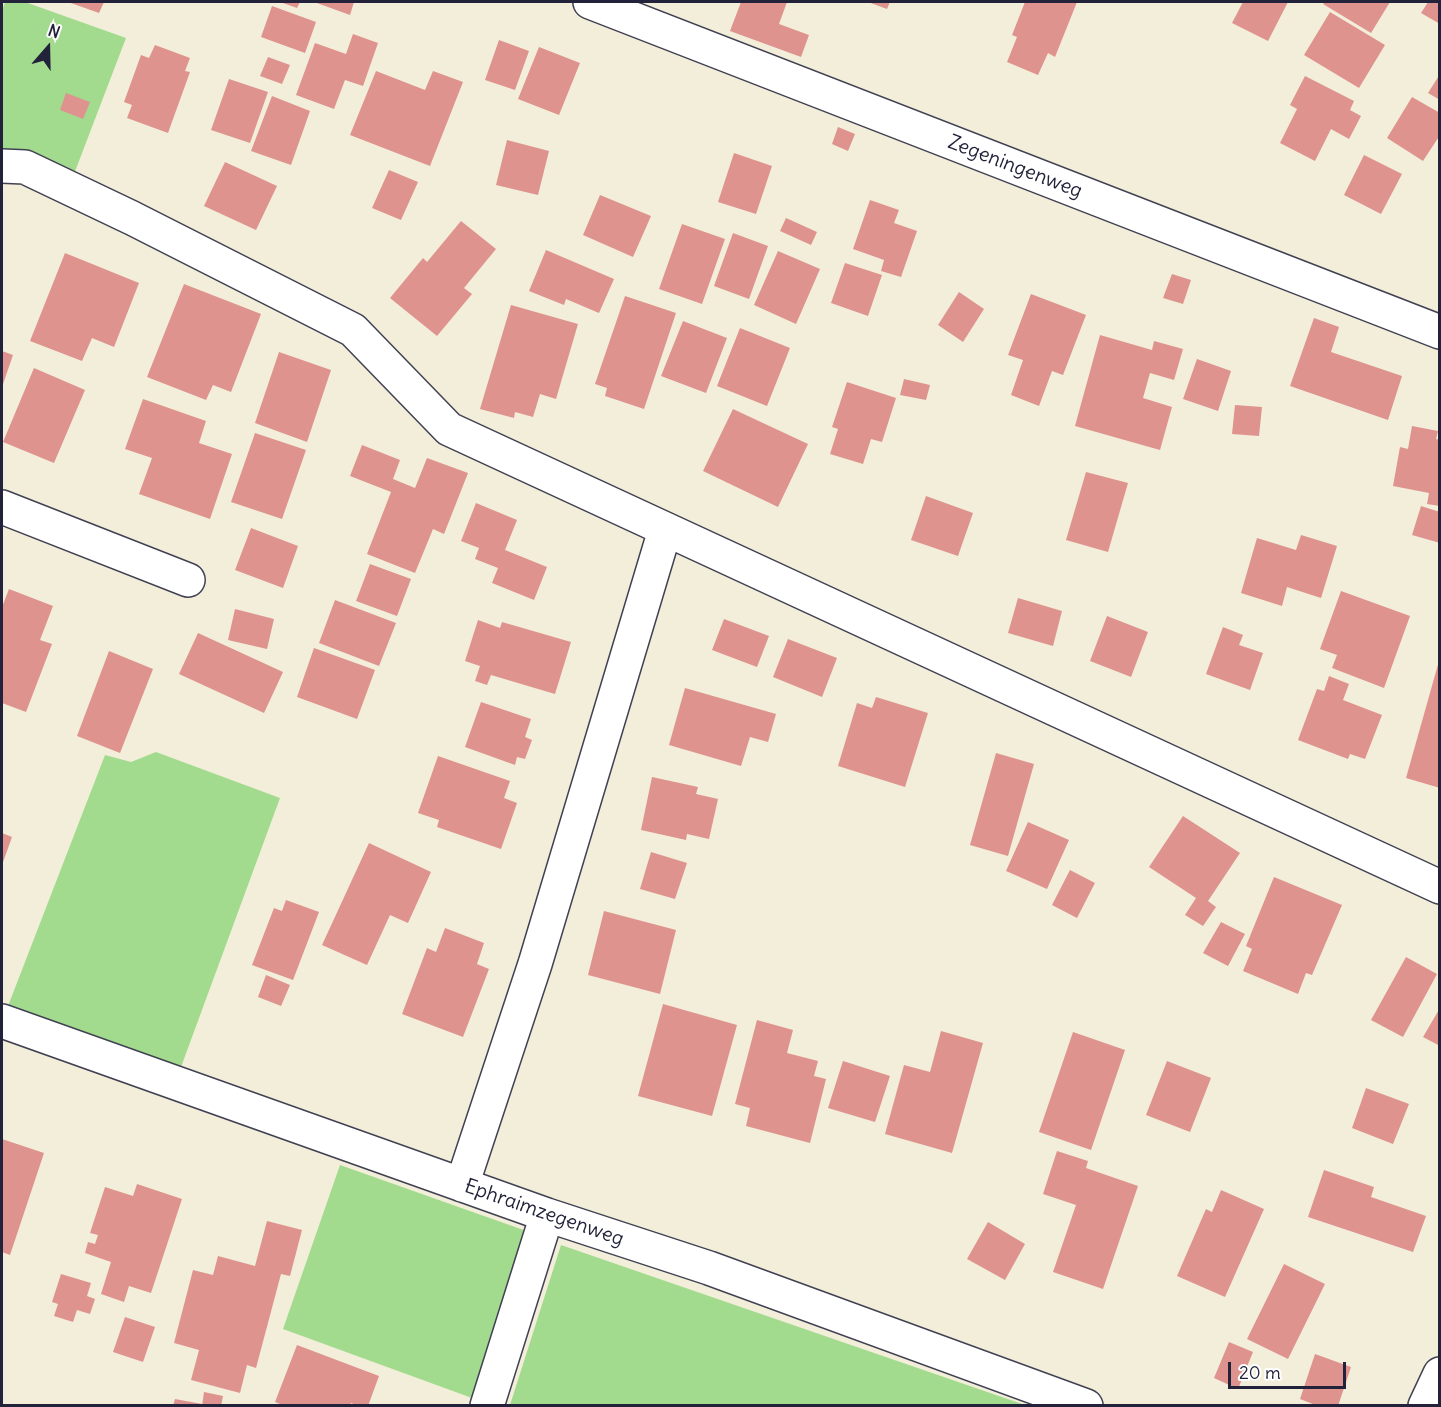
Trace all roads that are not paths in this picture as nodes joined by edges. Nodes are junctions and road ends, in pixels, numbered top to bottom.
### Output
1 (590, 2) edge
2 (2, 166) edge
3 (1440, 332) edge
4 (2, 507) edge
5 (665, 530) junction
6 (188, 580) dead end
7 (1440, 887) edge
8 (2, 1021) edge
9 (462, 1185) junction
10 (547, 1215) junction
11 (1440, 1374) edge
12 (487, 1406) edge
13 (1086, 1406) edge
14 (1425, 1406) edge

1 - 3 street, Zegeningenweg
2 - 5 street
4 - 6 street
5 - 7 street
5 - 9 street
8 - 9 street, Ephraimzegenweg
9 - 10 street, Ephraimzegenweg
10 - 12 street
10 - 13 street, Ephraimzegenweg
11 - 14 street

